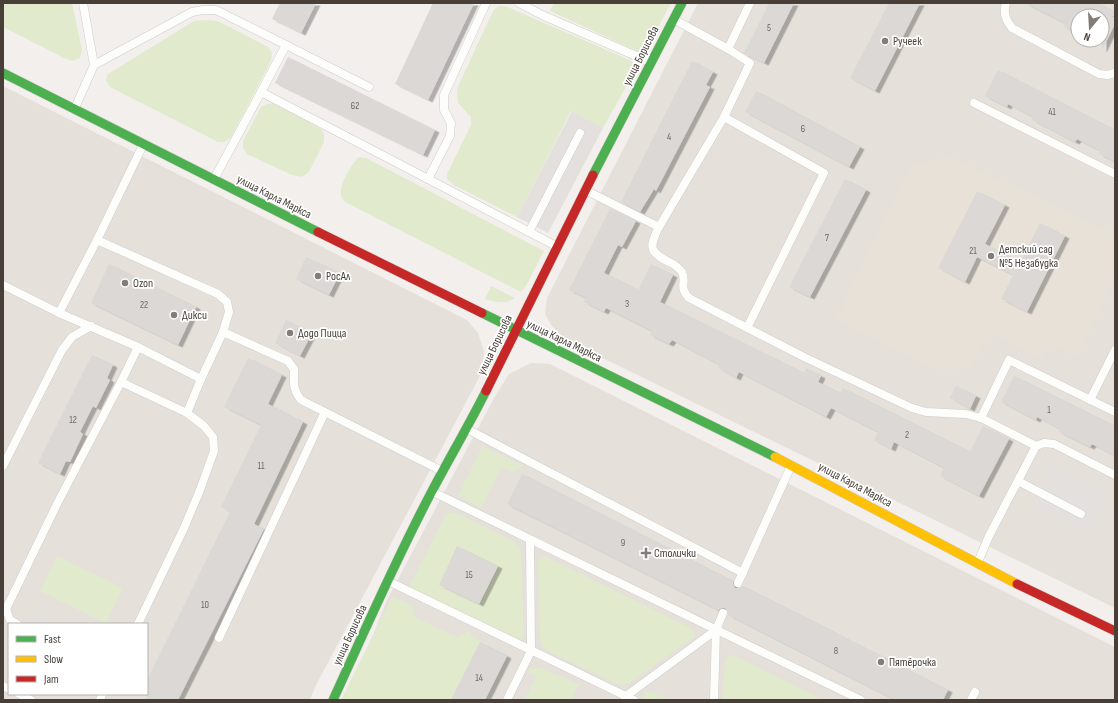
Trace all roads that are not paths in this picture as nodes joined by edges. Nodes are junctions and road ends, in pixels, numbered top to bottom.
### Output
1 (83, 3) edge
2 (486, 3) edge
3 (519, 3) edge
4 (682, 3) edge
5 (750, 3) edge
6 (1006, 3) edge
7 (674, 20) junction
8 (286, 45) junction
9 (728, 49) junction
10 (651, 62) junction
11 (94, 65) junction
12 (3, 72) edge
13 (1115, 73) edge
14 (369, 87) dead end
15 (261, 92) junction
16 (974, 103) dead end
17 (74, 109) junction
18 (724, 117) junction
19 (580, 133) dead end
20 (144, 144) junction
21 (1115, 174) edge
22 (428, 179) junction
23 (214, 180) junction
24 (584, 190) junction
25 (659, 227) junction
26 (529, 232) junction
27 (97, 240) junction
28 (557, 247) junction
29 (3, 285) edge
30 (59, 313) junction
31 (91, 326) junction
32 (747, 328) junction
33 (516, 330) junction
34 (223, 332) junction
35 (138, 347) junction
36 (1115, 350) edge
37 (201, 379) junction
38 (121, 382) junction
39 (1090, 400) junction
40 (325, 412) junction
41 (1115, 412) edge
42 (187, 413) junction
43 (981, 418) junction
44 (467, 430) junction
45 (1036, 446) junction
46 (792, 465) junction
47 (3, 466) edge
48 (442, 471) junction
49 (1115, 475) edge
50 (1018, 481) junction
51 (432, 491) junction
52 (1081, 514) dead end
53 (530, 540) junction
54 (978, 563) junction
55 (743, 573) junction
56 (388, 581) junction
57 (738, 583) dead end
58 (723, 613) dead end
59 (15, 623) edge
60 (138, 623) edge
61 (716, 630) junction
62 (1115, 631) edge
63 (219, 638) dead end
64 (531, 651) junction
65 (975, 692) dead end
66 (21, 695) edge
67 (628, 699) edge
68 (31, 700) edge
69 (333, 700) edge
70 (507, 700) edge
71 (714, 700) edge
72 (860, 700) edge
73 (971, 700) edge

1 - 11 lane
2 - 22 lane
3 - 10 lane
4 - 7 main road, улица Борисова
5 - 9 lane
6 - 13 lane
7 - 9 lane
7 - 10 main road, улица Борисова
8 - 11 lane
8 - 14 lane
8 - 15 lane
9 - 18 lane
10 - 24 main road, улица Борисова
11 - 17 lane
12 - 17 main road, улица Карла Маркса
15 - 22 lane
15 - 23 lane
16 - 21 lane
17 - 20 main road, улица Карла Маркса
18 - 25 lane
18 - 32 lane
19 - 26 lane
20 - 23 main road, улица Карла Маркса
20 - 27 lane
22 - 26 lane
23 - 33 main road, улица Карла Маркса
24 - 25 lane
24 - 28 main road, улица Борисова
25 - 32 lane
26 - 28 lane
27 - 30 lane
27 - 34 lane
28 - 33 main road, улица Борисова
29 - 30 lane
30 - 31 lane
31 - 35 lane
31 - 47 lane
32 - 43 lane
33 - 44 main road, улица Борисова
33 - 46 main road, улица Карла Маркса
34 - 37 lane
34 - 40 lane
35 - 37 lane
35 - 38 lane
36 - 39 lane
37 - 42 lane
38 - 42 lane
38 - 59 lane
39 - 41 lane
39 - 43 lane
40 - 48 lane
40 - 63 lane
42 - 60 lane
43 - 45 lane
44 - 48 main road, улица Борисова
44 - 55 lane
45 - 49 lane
45 - 50 lane
46 - 54 main road, улица Карла Маркса
46 - 55 lane
48 - 51 main road, улица Борисова
50 - 52 lane
50 - 54 lane
51 - 53 lane
51 - 56 main road, улица Борисова
53 - 61 lane
53 - 64 lane
54 - 62 main road, улица Карла Маркса
55 - 57 lane
56 - 64 lane
56 - 69 main road, улица Борисова
58 - 61 lane
61 - 67 lane
61 - 71 lane
61 - 72 lane
64 - 67 lane
64 - 70 lane
65 - 73 lane
66 - 68 lane

